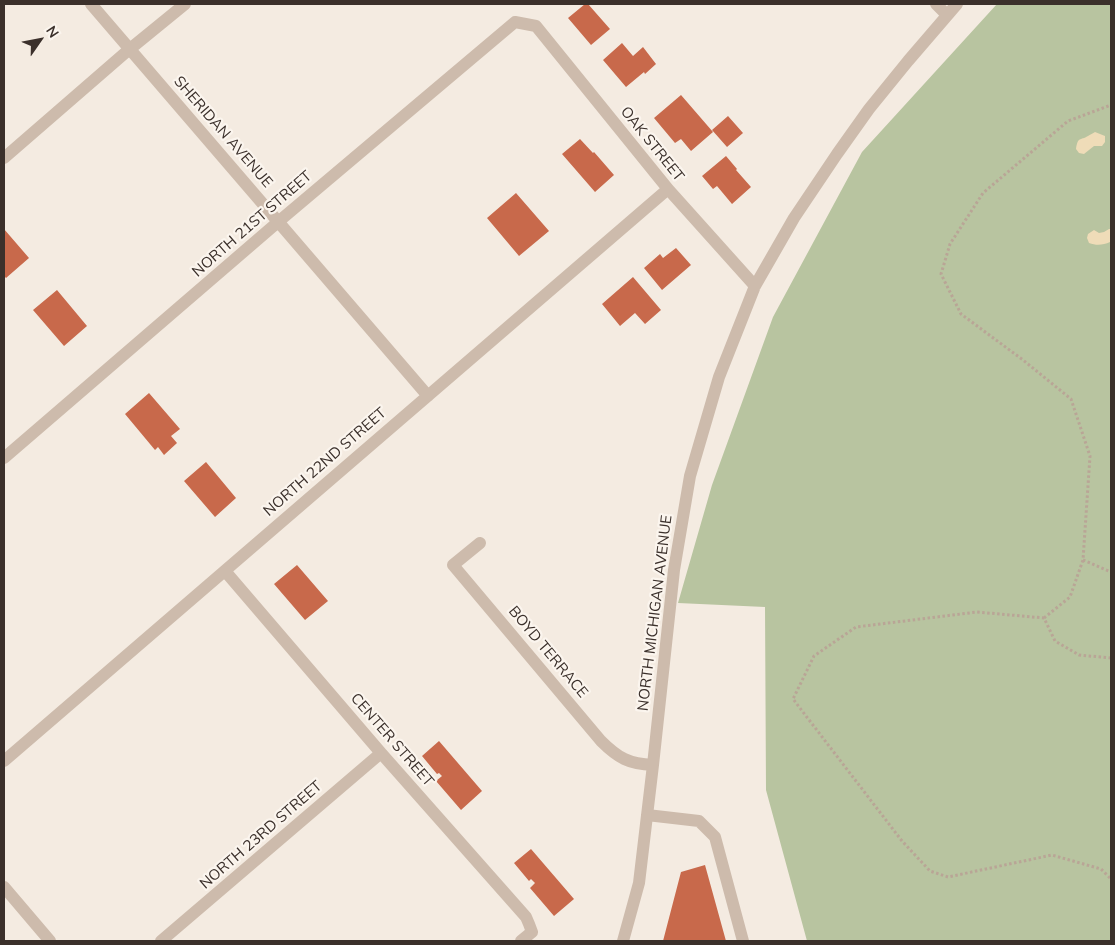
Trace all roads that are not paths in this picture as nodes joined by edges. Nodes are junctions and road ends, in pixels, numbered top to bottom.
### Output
1 (91, 4) edge
2 (185, 4) edge
3 (936, 4) edge
4 (957, 4) edge
5 (947, 15) junction
6 (525, 24) joint
7 (130, 49) junction
8 (4, 158) edge
9 (668, 189) junction
10 (278, 222) junction
11 (755, 286) junction
12 (428, 396) junction
13 (4, 458) edge
14 (480, 543) dead end
15 (225, 571) junction
16 (381, 752) junction
17 (4, 761) edge
18 (653, 766) junction
19 (647, 815) junction
20 (4, 887) edge
21 (50, 941) edge
22 (161, 941) edge
23 (522, 941) edge
24 (623, 941) edge
25 (743, 941) edge

1 - 7 street, SHERIDAN AVENUE
2 - 7 street
3 - 5 street
4 - 5 street, NORTH MICHIGAN AVENUE
5 - 11 street, NORTH MICHIGAN AVENUE
6 - 9 street, OAK STREET
6 - 10 street, NORTH 21ST STREET
7 - 8 street
7 - 10 street, SHERIDAN AVENUE
9 - 11 street, OAK STREET
9 - 12 street, NORTH 22ND STREET
10 - 12 street, SHERIDAN AVENUE
10 - 13 street, NORTH 21ST STREET
11 - 18 street, NORTH MICHIGAN AVENUE
12 - 15 street, NORTH 22ND STREET
14 - 18 street, BOYD TERRACE
15 - 16 street, CENTER STREET
15 - 17 street, NORTH 22ND STREET
16 - 22 street, NORTH 23RD STREET
16 - 23 street, CENTER STREET
18 - 19 street, NORTH MICHIGAN AVENUE
19 - 24 street, NORTH MICHIGAN AVENUE
19 - 25 street
20 - 21 street

